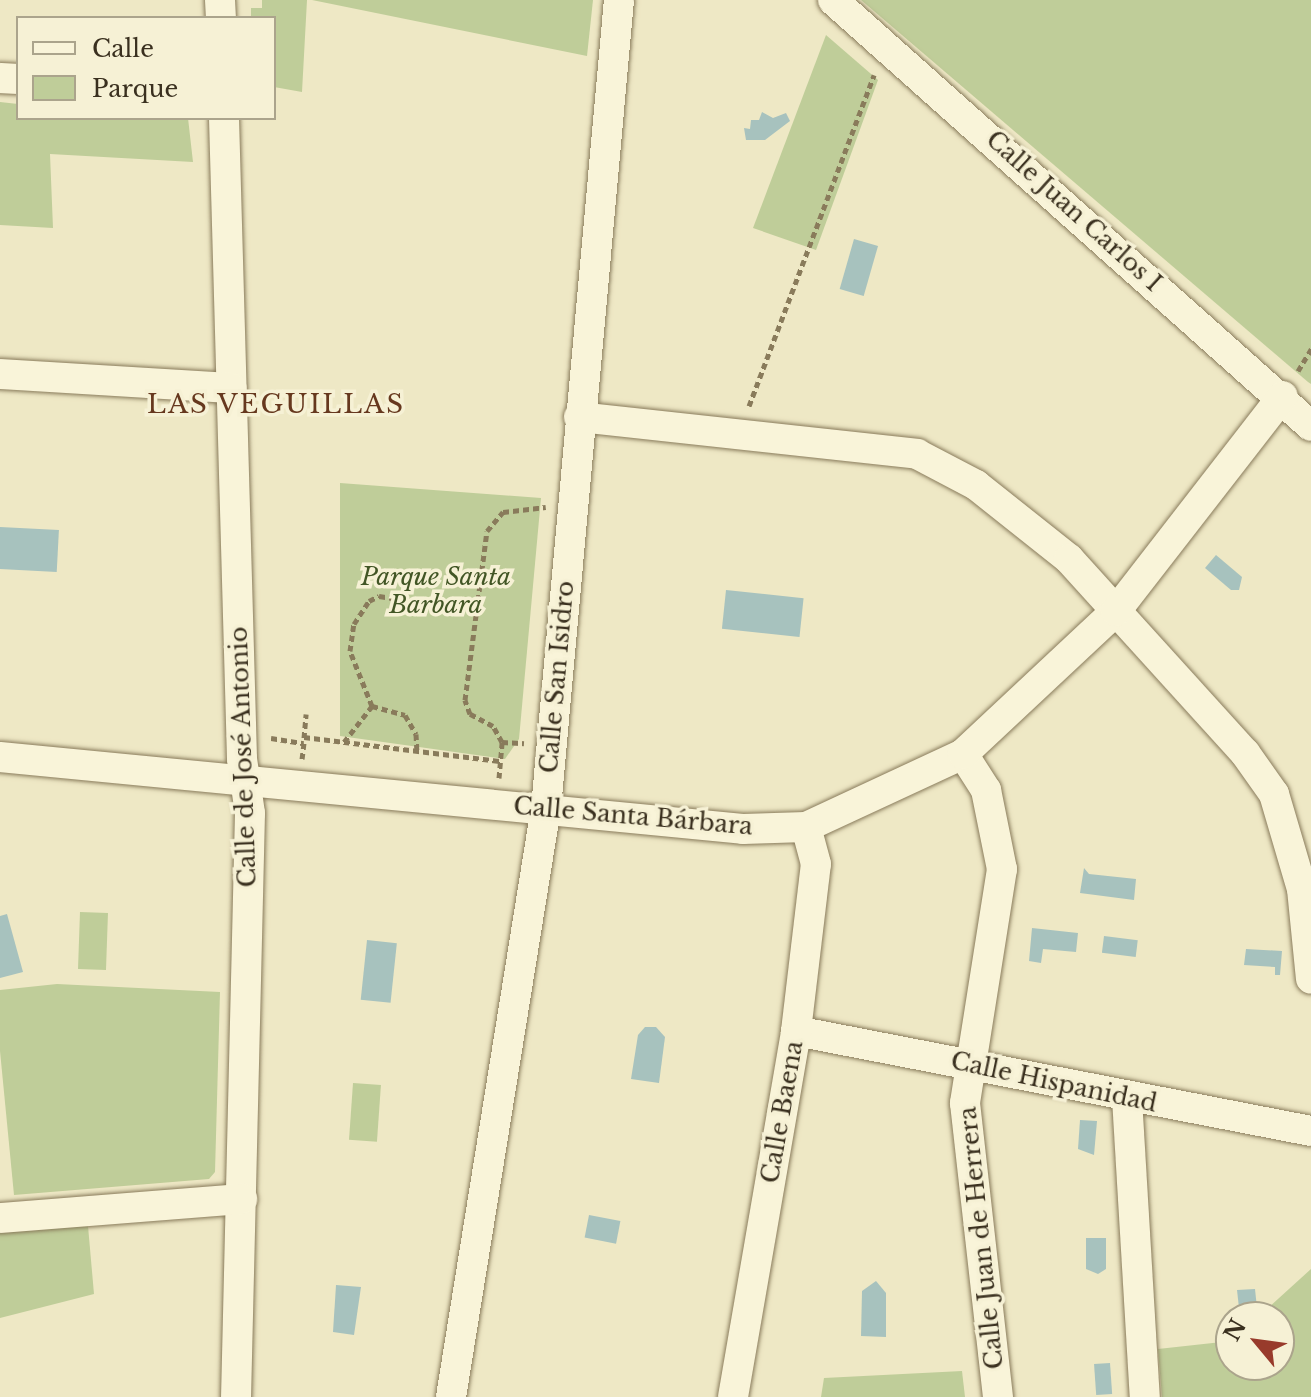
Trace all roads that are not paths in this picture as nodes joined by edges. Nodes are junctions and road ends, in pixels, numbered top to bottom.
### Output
1 (619, 0) edge
2 (833, 0) edge
3 (224, 120) edge
4 (0, 374) edge
5 (232, 388) junction
6 (1283, 396) junction
7 (579, 417) junction
8 (1311, 426) edge
9 (1116, 611) junction
10 (963, 754) junction
11 (0, 757) edge
12 (243, 781) junction
13 (546, 808) junction
14 (806, 827) junction
15 (1311, 979) edge
16 (796, 1031) junction
17 (969, 1064) junction
18 (1127, 1098) junction
19 (1311, 1131) edge
20 (242, 1199) junction
21 (0, 1218) edge
22 (236, 1397) edge
23 (451, 1397) edge
24 (733, 1397) edge
25 (998, 1397) edge
26 (1145, 1397) edge

1 - 7 street, Calle San Isidro
2 - 6 street, Calle Juan Carlos I
3 - 5 street, Calle de José Antonio
4 - 5 street
5 - 12 street, Calle de José Antonio
6 - 8 street, Calle Juan Carlos I
6 - 9 street, Calle Santa Bárbara
7 - 9 street
7 - 13 street, Calle San Isidro
9 - 10 street, Calle Santa Bárbara
9 - 15 street
10 - 14 street, Calle Santa Bárbara
10 - 17 street, Calle Juan de Herrera
11 - 12 street, Calle Santa Bárbara
12 - 13 street, Calle Santa Bárbara
12 - 20 street, Calle de José Antonio
13 - 14 street, Calle Santa Bárbara
13 - 23 street, Calle San Isidro
14 - 16 street, Calle Baena
16 - 17 street, Calle Hispanidad
16 - 24 street, Calle Baena
17 - 18 street, Calle Hispanidad
17 - 25 street, Calle Juan de Herrera
18 - 19 street, Calle Hispanidad
18 - 26 street
20 - 21 street
20 - 22 street, Calle de José Antonio

